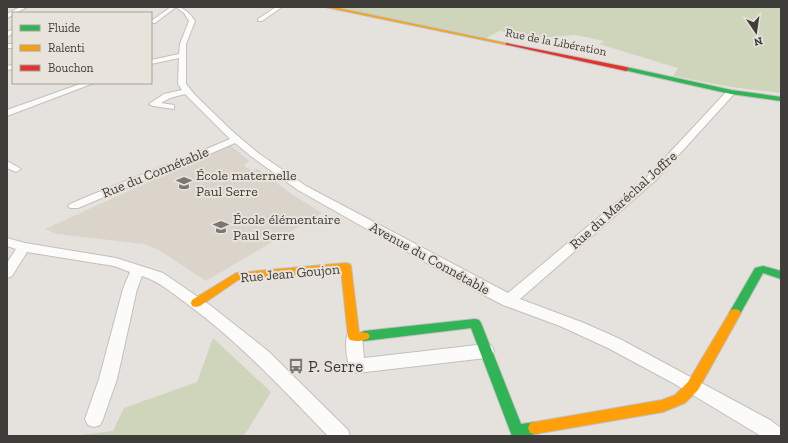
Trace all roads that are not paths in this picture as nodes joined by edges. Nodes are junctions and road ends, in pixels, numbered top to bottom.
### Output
1 (24, 7) edge
2 (174, 7) edge
3 (179, 7) edge
4 (280, 7) edge
5 (327, 7) edge
6 (15, 12) edge
7 (260, 20) dead end
8 (153, 22) dead end
9 (182, 57) junction
10 (154, 61) edge
11 (87, 84) edge
12 (186, 91) junction
13 (731, 92) junction
14 (781, 99) edge
15 (171, 107) dead end
16 (7, 113) edge
17 (237, 139) junction
18 (74, 206) dead end
19 (7, 242) edge
20 (24, 247) junction
21 (140, 269) junction
22 (7, 273) edge
23 (781, 275) edge
24 (508, 301) junction
25 (196, 303) junction
26 (354, 337) junction
27 (486, 351) junction
28 (692, 386) junction
29 (94, 419) dead end
30 (341, 436) edge
31 (776, 436) edge

1 - 6 street
2 - 8 street
3 - 9 street
4 - 7 street
5 - 13 main road, Rue de la Libération
9 - 10 street
9 - 12 street
11 - 16 street
12 - 15 street
12 - 17 street, Avenue du Connétable
13 - 14 main road, Rue de la Libération
13 - 24 street, Rue du Maréchal Joffre
17 - 18 street, Rue du Connétable
17 - 24 street, Avenue du Connétable
19 - 20 street
20 - 21 street
20 - 22 street
21 - 25 street
21 - 29 street
23 - 28 main road
24 - 28 street, Avenue du Connétable
25 - 26 main road, Rue Jean Goujon
25 - 30 street
26 - 27 main road
26 - 27 street, Rue Jean Goujon
27 - 28 main road
28 - 31 street, Avenue du Connétable

